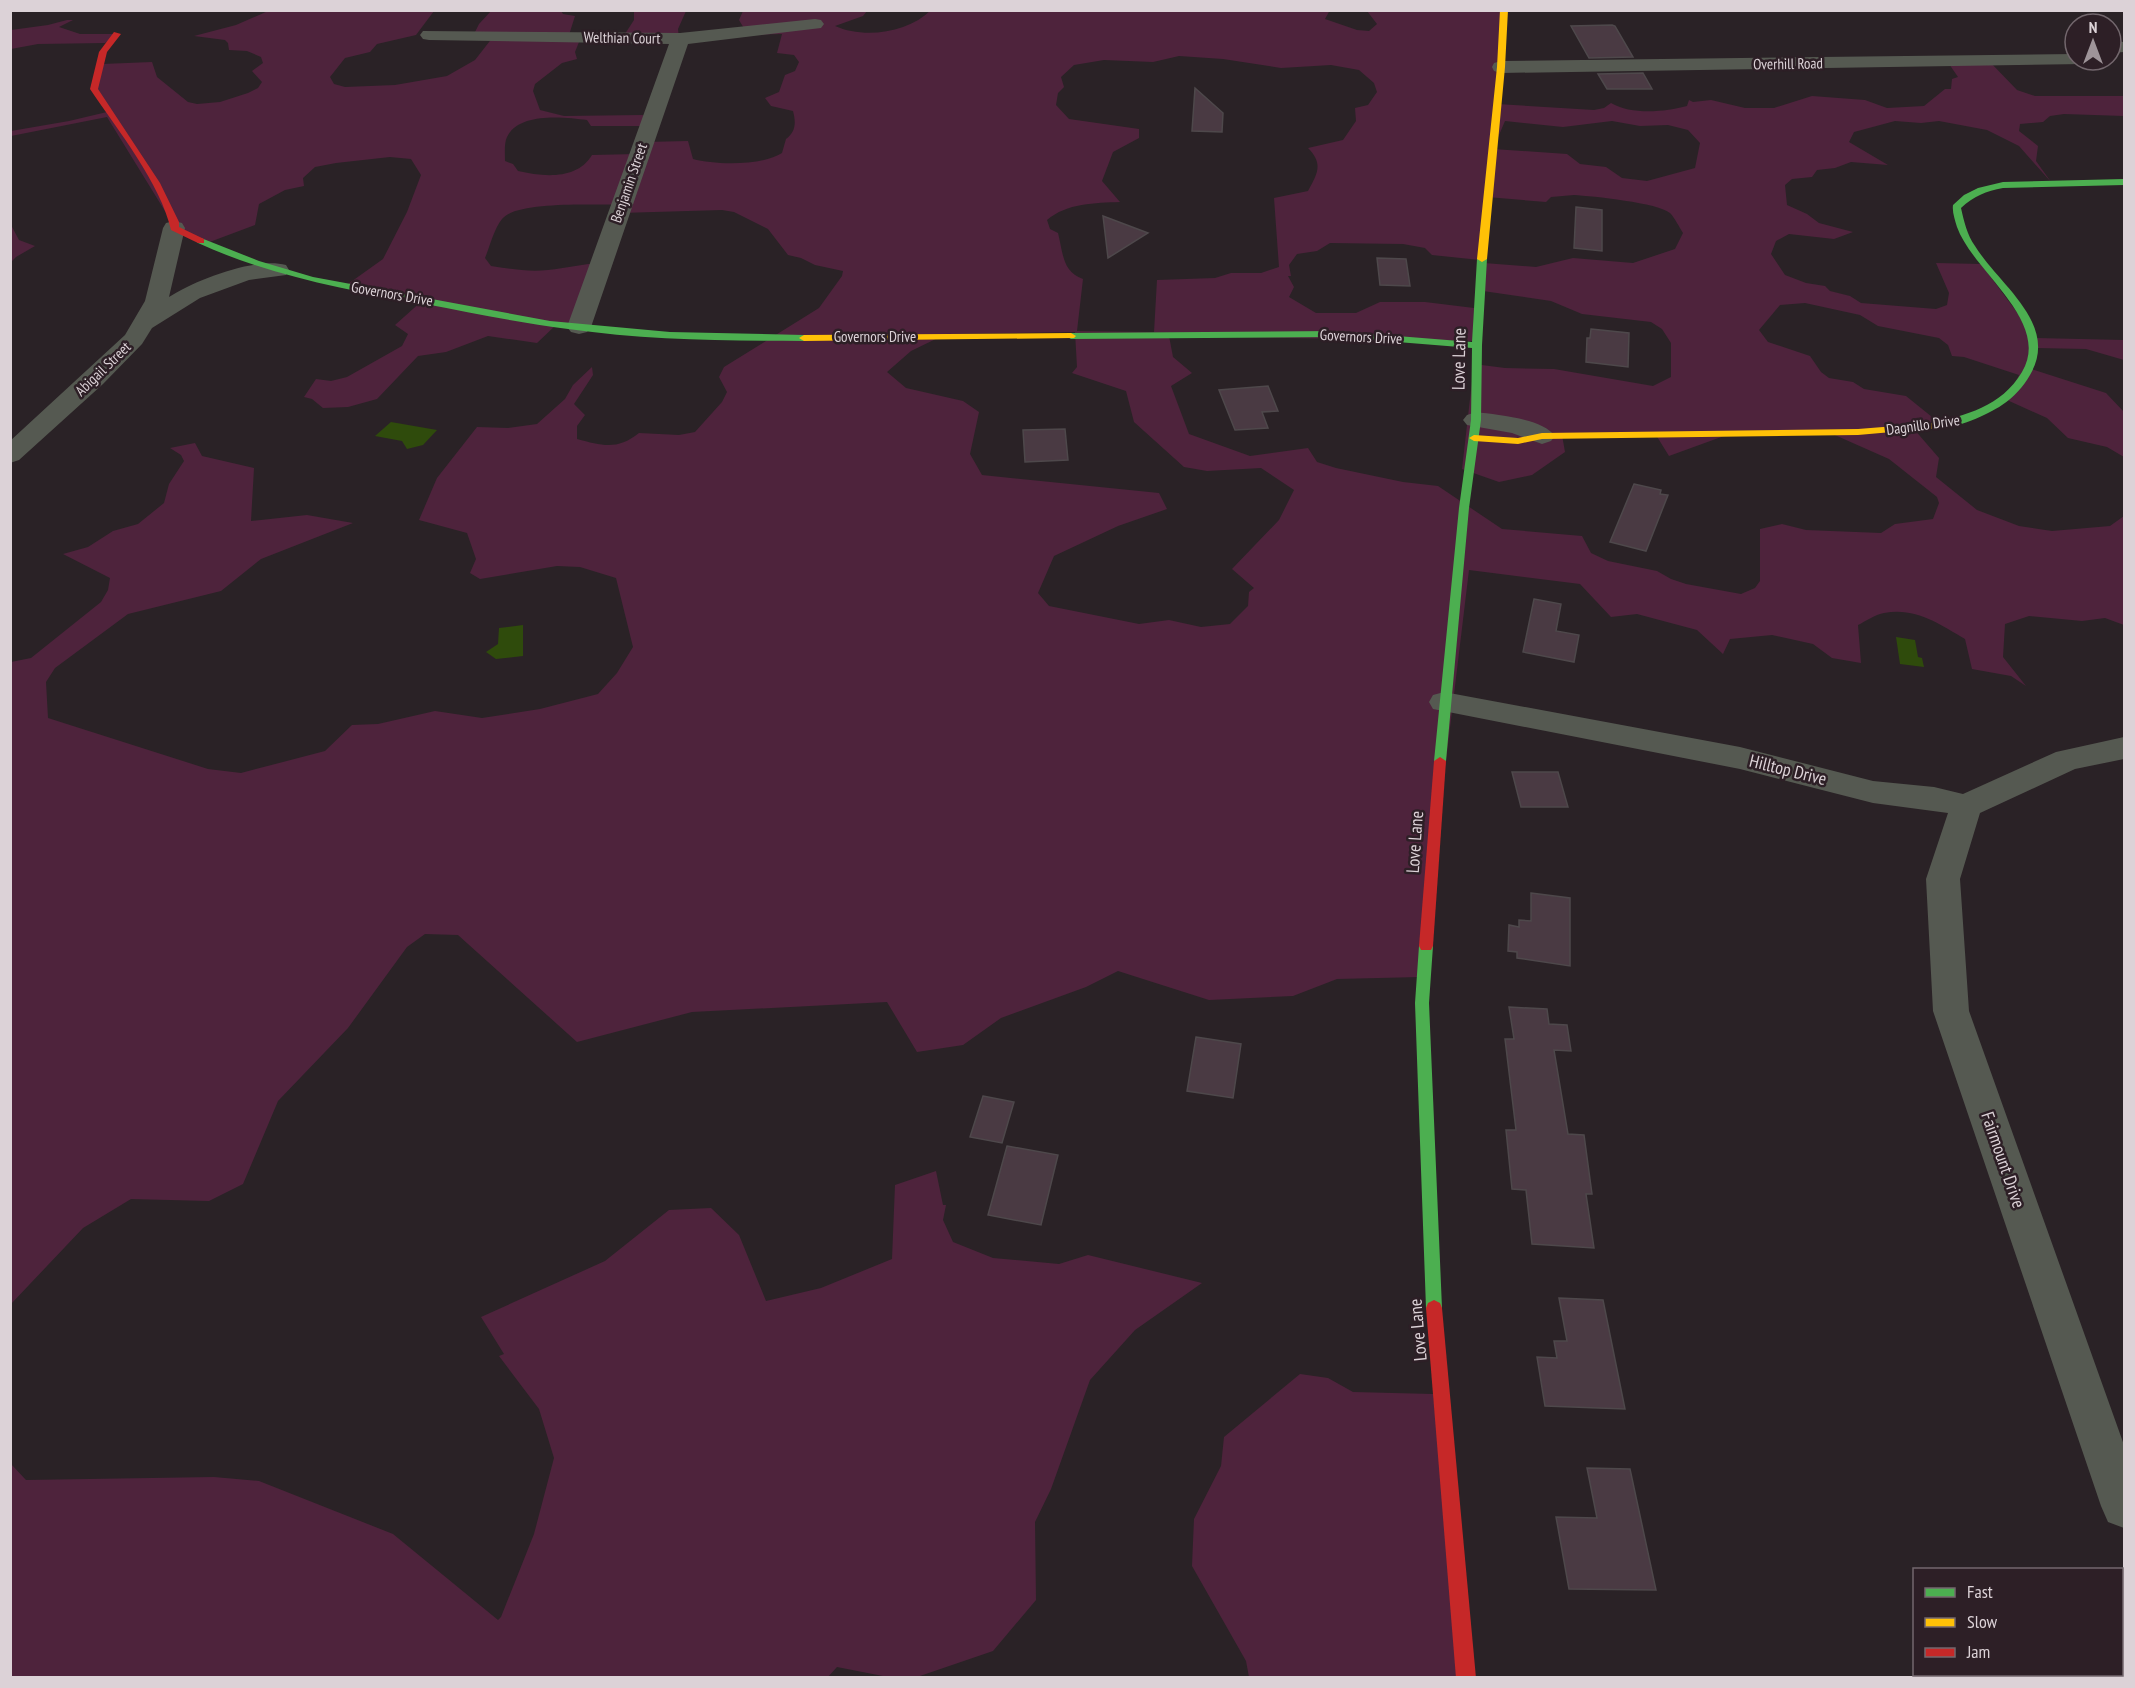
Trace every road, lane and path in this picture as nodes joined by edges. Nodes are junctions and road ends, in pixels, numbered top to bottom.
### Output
1 (1504, 10) edge
2 (815, 24) dead end
3 (117, 34) dead end
4 (429, 35) dead end
5 (680, 39) junction
6 (2063, 48) edge
7 (2063, 60) edge
8 (1501, 61) junction
9 (2124, 182) edge
10 (174, 228) junction
11 (278, 270) junction
12 (143, 324) junction
13 (579, 327) junction
14 (1477, 345) junction
15 (1475, 429) junction
16 (1542, 436) joint
17 (10, 455) edge
18 (1444, 702) junction
19 (2124, 748) edge
20 (1966, 806) junction
21 (2124, 1506) edge
22 (1466, 1677) edge

1 - 8 street, Love Lane
2 - 5 street, Welthian Court
3 - 10 street
4 - 5 street, Welthian Court
5 - 13 street, Benjamin Street
6 - 8 street, Overhill Road
7 - 8 street, Overhill Road
8 - 14 street, Love Lane
9 - 16 street, Dagnillo Drive
10 - 11 street, Governors Drive
10 - 12 street, Abigail Street
11 - 12 street, Governors Drive
11 - 13 street, Governors Drive
12 - 17 street, Abigail Street
13 - 14 street, Governors Drive
14 - 15 street, Love Lane
15 - 16 street, Dagnillo Drive
15 - 18 street, Love Lane
18 - 20 street, Hilltop Drive
18 - 22 street, Love Lane
19 - 20 street
20 - 21 street, Fairmount Drive

